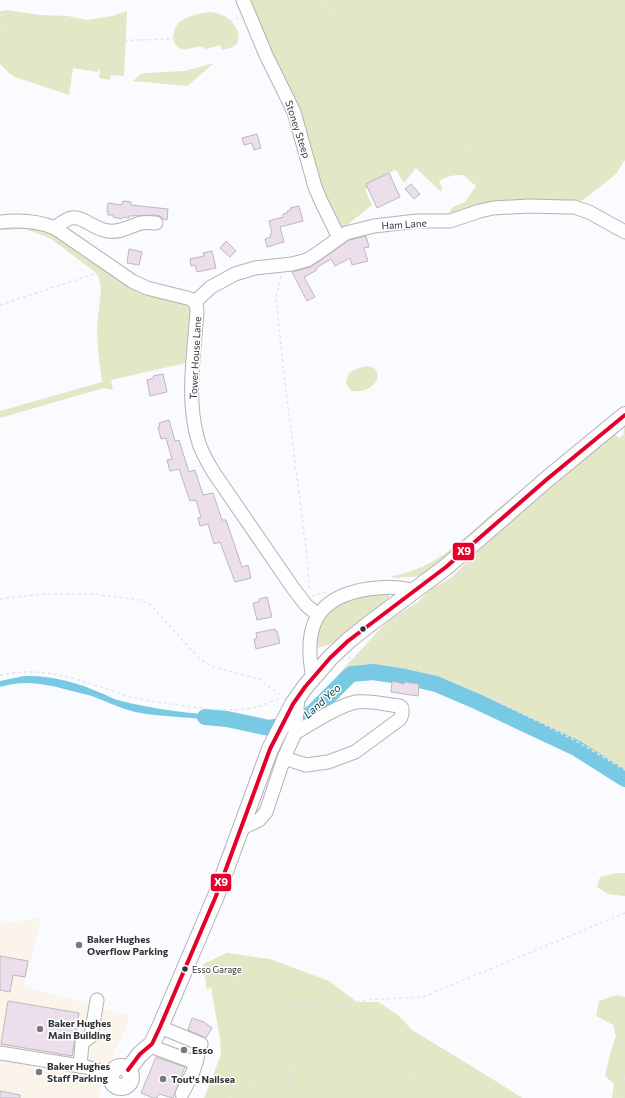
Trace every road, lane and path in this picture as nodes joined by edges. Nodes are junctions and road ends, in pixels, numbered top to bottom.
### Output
1 (243, 0) edge
2 (321, 0) edge
3 (249, 15) junction
4 (0, 26) edge
5 (568, 207) junction
6 (0, 222) edge
7 (156, 223) dead end
8 (55, 228) junction
9 (625, 232) edge
10 (339, 238) junction
11 (292, 264) junction
12 (110, 266) junction
13 (195, 302) junction
14 (0, 305) edge
15 (625, 415) edge
16 (622, 434) dead end
17 (625, 436) edge
18 (414, 591) junction
19 (309, 592) dead end
20 (0, 599) edge
21 (318, 615) junction
22 (352, 659) dead end
23 (0, 675) edge
24 (312, 678) junction
25 (295, 716) junction
26 (284, 758) junction
27 (625, 770) edge
28 (242, 828) junction
29 (625, 912) edge
30 (97, 1000) dead end
31 (160, 1027) junction
32 (150, 1046) junction
33 (0, 1053) edge
34 (196, 1063) junction
35 (80, 1066) junction
36 (289, 1068) junction
37 (625, 1077) edge
38 (249, 1083) junction
39 (118, 1087) edge
40 (182, 1094) dead end
41 (230, 1098) edge
42 (289, 1098) edge
43 (451, 1098) edge
44 (620, 1098) edge

1 - 3 street, Stoney Steep
2 - 5 path
3 - 4 path
3 - 10 street, Stoney Steep
5 - 9 street, Ham Lane
5 - 10 street, Ham Lane
6 - 8 street, Tower House Lane
7 - 8 street
8 - 12 street, Tower House Lane
10 - 11 street, Ham Lane
11 - 13 street, Ham Lane
11 - 19 path
12 - 13 street, Tower House Lane
12 - 14 path
13 - 21 street, Tower House Lane
15 - 18 main road
16 - 17 path
18 - 21 street
18 - 24 main road
20 - 25 path
21 - 24 street
22 - 27 path
23 - 25 path
24 - 25 main road
25 - 26 street
25 - 26 street
25 - 28 main road
26 - 28 street
28 - 31 main road
29 - 38 path
30 - 35 street
31 - 32 main road
31 - 34 street
32 - 34 street
32 - 39 main road
33 - 35 street
34 - 40 street
35 - 39 street
36 - 38 path
36 - 42 path
36 - 43 path
37 - 44 path
38 - 41 path

